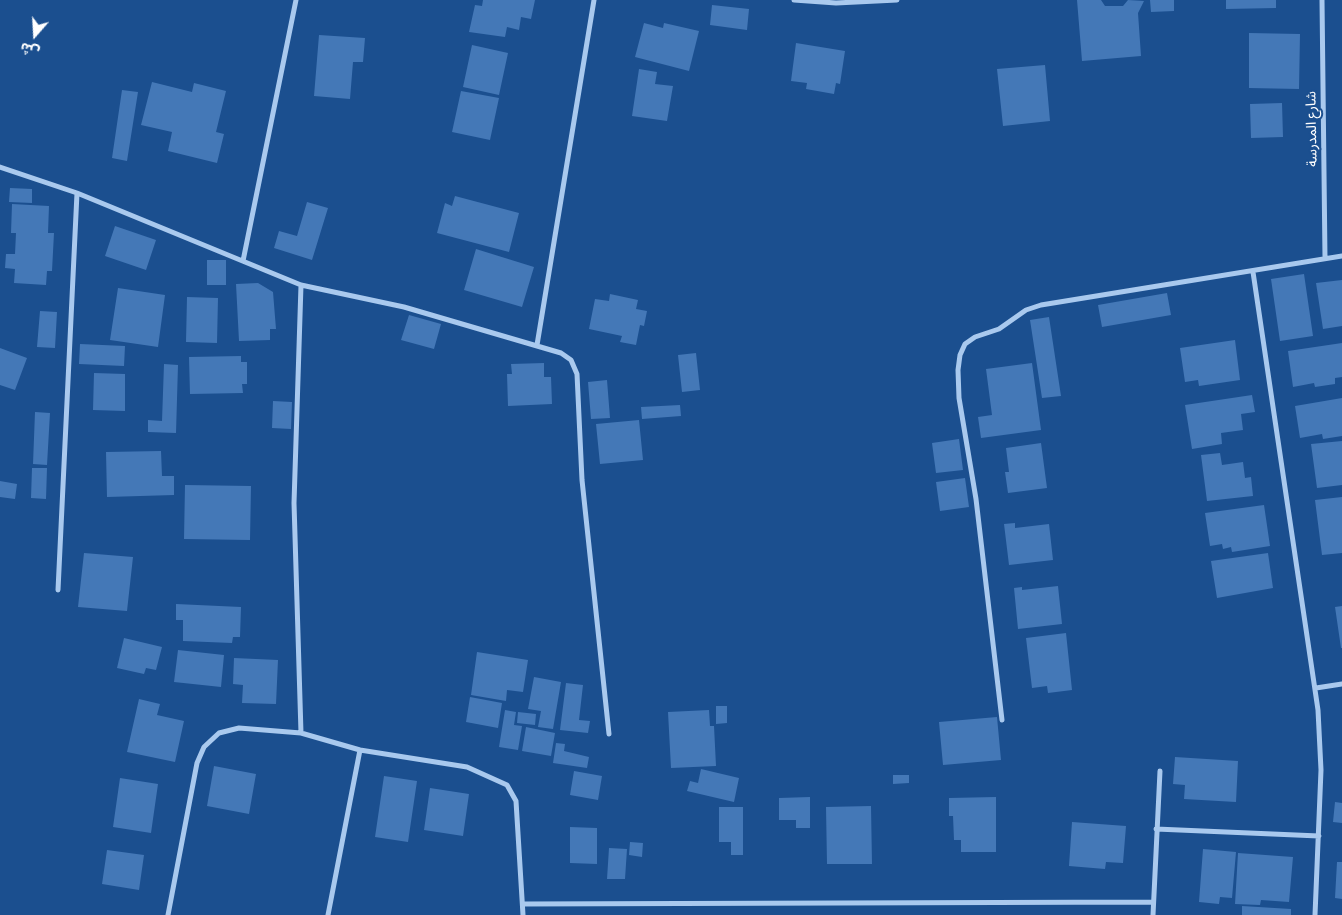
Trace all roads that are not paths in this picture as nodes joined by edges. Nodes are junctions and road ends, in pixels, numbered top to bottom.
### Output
1 (296, 0) edge
2 (594, 0) edge
3 (794, 0) edge
4 (897, 0) edge
5 (1322, 0) edge
6 (0, 167) edge
7 (77, 193) junction
8 (1342, 256) edge
9 (1325, 258) junction
10 (243, 262) junction
11 (1253, 272) junction
12 (301, 285) junction
13 (537, 345) junction
14 (58, 590) dead end
15 (1342, 684) edge
16 (1316, 688) junction
17 (1002, 720) dead end
18 (301, 733) junction
19 (609, 734) dead end
20 (360, 750) junction
21 (1160, 771) dead end
22 (1156, 829) junction
23 (1319, 836) junction
24 (1154, 902) junction
25 (523, 904) junction
26 (168, 915) edge
27 (328, 915) edge
28 (523, 915) edge
29 (1153, 915) edge
30 (1315, 915) edge

1 - 10 street
2 - 13 street
3 - 4 street
5 - 9 street, شارع المدرسة
6 - 7 street
7 - 10 street
7 - 14 street
8 - 9 street
9 - 11 street
10 - 12 street
11 - 16 street
11 - 17 street
12 - 13 street
12 - 18 street
13 - 19 street
15 - 16 street
16 - 23 street
18 - 20 street
18 - 26 street
20 - 25 street
20 - 27 street
21 - 22 street
22 - 23 street
22 - 24 street
23 - 30 street
24 - 25 street
24 - 29 street
25 - 28 street

